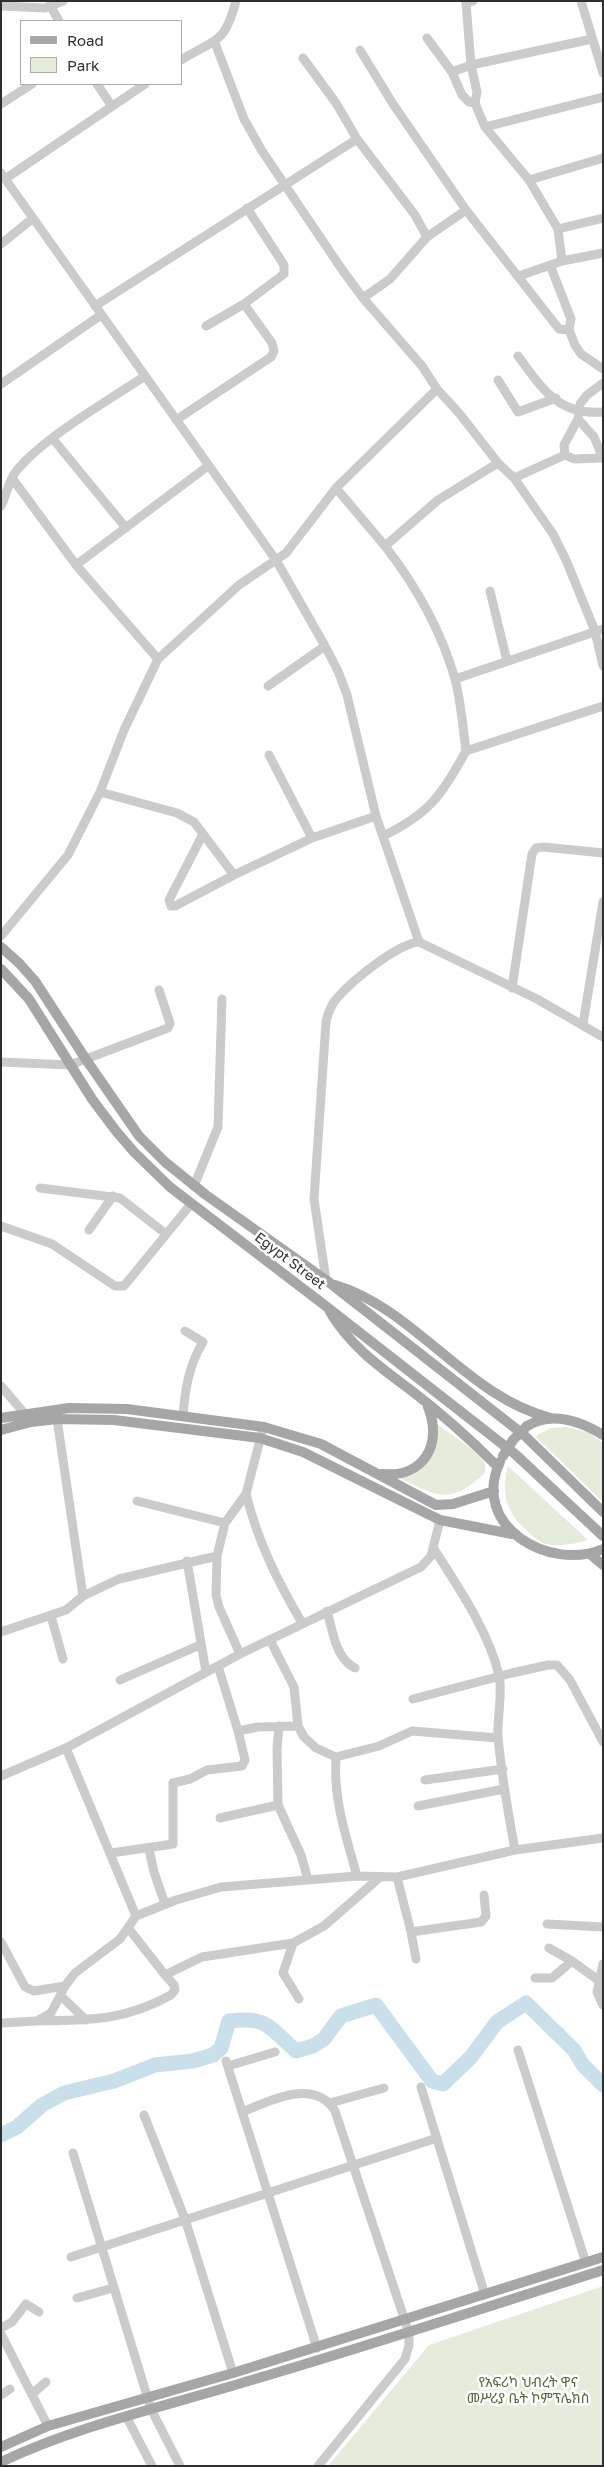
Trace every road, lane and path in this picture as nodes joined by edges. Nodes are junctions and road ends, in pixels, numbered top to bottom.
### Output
1 (63, 1) edge
2 (236, 1) edge
3 (472, 1) edge
4 (581, 1) edge
5 (1, 6) edge
6 (51, 7) junction
7 (58, 20) edge
8 (427, 38) dead end
9 (592, 39) junction
10 (214, 43) junction
11 (360, 50) dead end
12 (600, 50) edge
13 (303, 58) dead end
14 (182, 59) edge
15 (471, 65) junction
16 (452, 72) junction
17 (603, 73) edge
18 (30, 85) edge
19 (98, 85) edge
20 (143, 85) edge
21 (603, 97) edge
22 (475, 103) junction
23 (1, 104) edge
24 (111, 106) junction
25 (485, 128) junction
26 (357, 139) junction
27 (603, 158) edge
28 (3, 176) edge
29 (529, 180) junction
30 (285, 186) junction
31 (247, 208) junction
32 (466, 210) junction
33 (603, 218) edge
34 (32, 219) junction
35 (558, 228) junction
36 (427, 237) junction
37 (1, 244) edge
38 (603, 253) edge
39 (562, 262) junction
40 (550, 266) junction
41 (519, 276) junction
42 (363, 298) junction
43 (244, 304) junction
44 (94, 306) junction
45 (101, 315) junction
46 (206, 326) dead end
47 (569, 330) junction
48 (518, 356) dead end
49 (603, 368) edge
50 (145, 376) junction
51 (498, 380) dead end
52 (603, 382) edge
53 (1, 384) edge
54 (437, 389) junction
55 (556, 398) junction
56 (603, 412) edge
57 (578, 416) junction
58 (176, 420) junction
59 (53, 438) junction
60 (565, 455) junction
61 (602, 458) edge
62 (498, 463) junction
63 (208, 466) junction
64 (12, 478) junction
65 (514, 478) junction
66 (336, 488) junction
67 (1, 506) edge
68 (126, 528) junction
69 (385, 546) junction
70 (276, 560) junction
71 (76, 565) junction
72 (490, 591) dead end
73 (599, 630) edge
74 (325, 646) junction
75 (158, 659) junction
76 (507, 661) junction
77 (603, 666) edge
78 (455, 679) junction
79 (268, 686) dead end
80 (603, 706) edge
81 (466, 752) junction
82 (269, 755) dead end
83 (100, 792) junction
84 (376, 816) junction
85 (203, 834) junction
86 (383, 836) junction
87 (312, 838) junction
88 (603, 853) edge
89 (234, 875) junction
90 (603, 902) edge
91 (1, 936) edge
92 (419, 942) junction
93 (1, 947) edge
94 (1, 969) edge
95 (512, 988) junction
96 (159, 990) dead end
97 (222, 999) dead end
98 (583, 1024) junction
99 (603, 1037) edge
100 (85, 1058) junction
101 (1, 1062) edge
102 (70, 1065) junction
103 (194, 1186) junction
104 (40, 1188) dead end
105 (113, 1196) junction
106 (191, 1204) junction
107 (1, 1226) edge
108 (89, 1230) dead end
109 (166, 1234) junction
110 (328, 1281) junction
111 (328, 1307) junction
112 (185, 1331) dead end
113 (1, 1386) edge
114 (428, 1405) junction
115 (114, 1408) junction
116 (24, 1413) junction
117 (182, 1416) junction
118 (1, 1418) edge
119 (551, 1418) junction
120 (57, 1419) junction
121 (114, 1420) junction
122 (264, 1427) junction
123 (1, 1430) edge
124 (603, 1435) edge
125 (260, 1438) junction
126 (498, 1466) junction
127 (378, 1473) junction
128 (494, 1491) junction
129 (246, 1494) junction
130 (137, 1501) dead end
131 (603, 1512) edge
132 (440, 1520) junction
133 (225, 1523) junction
134 (512, 1534) junction
135 (603, 1536) edge
136 (434, 1549) junction
137 (603, 1549) edge
138 (590, 1554) junction
139 (217, 1556) junction
140 (187, 1561) junction
141 (603, 1566) edge
142 (83, 1596) junction
143 (327, 1611) junction
144 (51, 1616) junction
145 (302, 1623) junction
146 (1, 1632) edge
147 (270, 1640) junction
148 (200, 1646) junction
149 (240, 1654) junction
150 (63, 1659) dead end
151 (218, 1666) junction
152 (355, 1668) dead end
153 (206, 1672) junction
154 (499, 1676) junction
155 (120, 1680) dead end
156 (413, 1699) dead end
157 (279, 1726) junction
158 (298, 1726) junction
159 (238, 1731) junction
160 (498, 1738) junction
161 (603, 1742) edge
162 (66, 1748) junction
163 (336, 1758) junction
164 (503, 1769) junction
165 (1, 1776) edge
166 (426, 1780) dead end
167 (504, 1790) junction
168 (278, 1805) junction
169 (418, 1806) dead end
170 (220, 1818) dead end
171 (603, 1838) edge
172 (149, 1849) junction
173 (515, 1850) junction
174 (111, 1853) junction
175 (357, 1876) junction
176 (397, 1877) junction
177 (379, 1878) junction
178 (308, 1880) junction
179 (484, 1895) dead end
180 (165, 1904) junction
181 (136, 1916) junction
182 (547, 1924) dead end
183 (603, 1927) edge
184 (129, 1929) junction
185 (411, 1932) junction
186 (1, 1942) edge
187 (293, 1943) junction
188 (549, 1948) dead end
189 (416, 1959) dead end
190 (572, 1961) junction
191 (603, 1964) edge
192 (165, 1975) junction
193 (535, 1978) dead end
194 (598, 1980) junction
195 (65, 1986) junction
196 (61, 1996) junction
197 (299, 1999) dead end
198 (603, 2005) edge
199 (86, 2020) junction
200 (38, 2021) junction
201 (1, 2023) edge
202 (518, 2050) dead end
203 (275, 2052) dead end
204 (420, 2087) dead end
205 (384, 2088) dead end
206 (330, 2103) junction
207 (242, 2112) junction
208 (144, 2115) dead end
209 (437, 2138) junction
210 (73, 2153) dead end
211 (353, 2166) junction
212 (268, 2192) junction
213 (185, 2219) junction
214 (100, 2248) junction
215 (71, 2257) dead end
216 (603, 2257) edge
217 (586, 2262) junction
218 (574, 2266) junction
219 (603, 2270) edge
220 (578, 2278) junction
221 (113, 2288) junction
222 (486, 2295) junction
223 (76, 2298) dead end
224 (39, 2312) dead end
225 (404, 2318) junction
226 (1, 2328) edge
227 (408, 2333) junction
228 (1, 2334) edge
229 (317, 2348) junction
230 (233, 2373) junction
231 (46, 2382) dead end
232 (10, 2389) dead end
233 (32, 2394) junction
234 (1, 2395) edge
235 (148, 2397) junction
236 (151, 2409) junction
237 (126, 2416) junction
238 (48, 2426) junction
239 (1, 2447) edge
240 (1, 2462) edge
241 (152, 2466) edge
242 (180, 2466) edge
243 (318, 2466) edge

1 - 6 street
2 - 10 street
3 - 15 street
4 - 9 street
5 - 6 street
6 - 7 street
8 - 16 street
9 - 12 street
9 - 15 street
10 - 14 street
10 - 30 street
11 - 32 street
12 - 17 street
13 - 26 street
15 - 16 street
15 - 22 street
16 - 22 street
18 - 23 street
19 - 24 street
20 - 24 street
21 - 25 street
22 - 25 street
24 - 28 street
25 - 29 street
26 - 30 street
26 - 36 street
27 - 29 street
28 - 34 street
29 - 35 street
30 - 31 street
30 - 42 street
31 - 43 street
31 - 44 street
32 - 36 street
32 - 41 street
33 - 35 street
34 - 37 street
34 - 44 street
35 - 39 street
36 - 42 street
38 - 39 street
39 - 40 street
40 - 41 street
40 - 47 street
41 - 47 street
42 - 54 street
43 - 46 street
43 - 58 street
44 - 45 street
45 - 50 street
45 - 53 street
47 - 49 street
48 - 55 street
50 - 58 street
50 - 59 street
51 - 55 street
52 - 57 street
54 - 62 street
54 - 66 street
55 - 57 street
56 - 57 street
57 - 60 street
57 - 61 street
58 - 63 street
59 - 64 street
59 - 68 street
60 - 61 street
60 - 65 street
62 - 65 street
62 - 69 street
63 - 68 street
63 - 70 street
64 - 67 street
64 - 71 street
65 - 73 street
66 - 69 street
66 - 70 street
68 - 71 street
69 - 78 street
70 - 74 street
70 - 75 street
71 - 75 street
72 - 76 street
73 - 76 street
73 - 77 street
74 - 79 street
74 - 84 street
75 - 83 street
76 - 78 street
78 - 81 street
80 - 81 street
81 - 86 street
82 - 87 street
83 - 85 street
83 - 91 street
84 - 86 street
84 - 87 street
85 - 89 street
85 - 89 street
86 - 92 street
87 - 89 street
88 - 95 street
90 - 98 street
92 - 95 street
92 - 110 street
93 - 100 main road, Egypt Street
94 - 102 main road, Egypt Street
95 - 98 street
96 - 100 street
97 - 103 street
98 - 99 street
100 - 102 street
100 - 103 main road, Egypt Street
101 - 102 street
102 - 106 main road, Egypt Street
103 - 110 main road, Egypt Street
104 - 105 street
105 - 108 street
105 - 109 street
106 - 109 street
106 - 111 main road, Egypt Street
107 - 109 street
110 - 119 main road
110 - 131 main road, Egypt Street
111 - 114 main road
111 - 135 main road, Egypt Street
112 - 117 street
113 - 116 street
114 - 126 main road
114 - 127 main road
115 - 116 main road
115 - 117 main road
115 - 121 main road
116 - 118 main road
117 - 122 main road
119 - 124 main road
119 - 126 main road, bridge
120 - 121 main road
120 - 123 main road
120 - 142 street
121 - 125 main road
122 - 125 street
122 - 127 main road
125 - 129 street
125 - 132 main road
126 - 128 main road
127 - 128 main road
128 - 134 main road
129 - 133 street
129 - 145 street
130 - 133 street
132 - 134 main road
132 - 136 street
133 - 139 street
134 - 138 main road
136 - 143 street
136 - 154 street
137 - 138 main road
138 - 141 main road
139 - 140 street
139 - 149 street
140 - 142 street
140 - 148 street
142 - 144 street
143 - 145 street
143 - 152 street
144 - 146 street
144 - 150 street
145 - 147 street
147 - 149 street
147 - 158 street
148 - 153 street
148 - 155 street
149 - 151 street
151 - 153 street
151 - 159 street
153 - 162 street
154 - 156 street
154 - 160 street
154 - 161 street
157 - 158 street
157 - 159 street
157 - 168 street
158 - 163 street
159 - 172 street
160 - 163 street
160 - 164 street
162 - 165 street
162 - 174 street
163 - 175 street
164 - 166 street
164 - 167 street
167 - 169 street
167 - 173 street
168 - 170 street
168 - 178 street
171 - 173 street
172 - 174 street
172 - 180 street
173 - 176 street
174 - 181 street
175 - 177 street
175 - 178 street
176 - 177 street
176 - 185 street
177 - 187 street
178 - 180 street
179 - 185 street
180 - 181 street
181 - 184 street
182 - 183 street
184 - 192 street
184 - 195 street
185 - 189 street
186 - 195 street
187 - 192 street
187 - 197 street
188 - 190 street
190 - 193 street
190 - 194 street
191 - 194 street
192 - 199 street
194 - 198 street
195 - 196 street
196 - 199 street
196 - 200 street
199 - 200 street
200 - 201 street
202 - 217 street
203 - 207 street
204 - 209 street
205 - 206 street
206 - 207 street
206 - 211 street
207 - 212 street
208 - 213 street
209 - 211 street
209 - 222 street
210 - 214 street
211 - 212 street
211 - 225 street
212 - 213 street
212 - 229 street
213 - 214 street
213 - 230 street
214 - 215 street
214 - 221 street
216 - 217 main road
217 - 218 main road
218 - 220 main road
218 - 222 main road
219 - 220 main road
220 - 227 main road
221 - 223 street
221 - 235 street
222 - 225 main road
224 - 226 street
225 - 227 street
225 - 229 main road
227 - 236 main road
227 - 243 street
228 - 233 street
229 - 230 main road
230 - 235 main road
231 - 233 street
232 - 234 street
233 - 238 street
235 - 236 street
235 - 238 main road
236 - 237 main road
236 - 242 street
237 - 240 main road
237 - 241 street
238 - 239 main road

